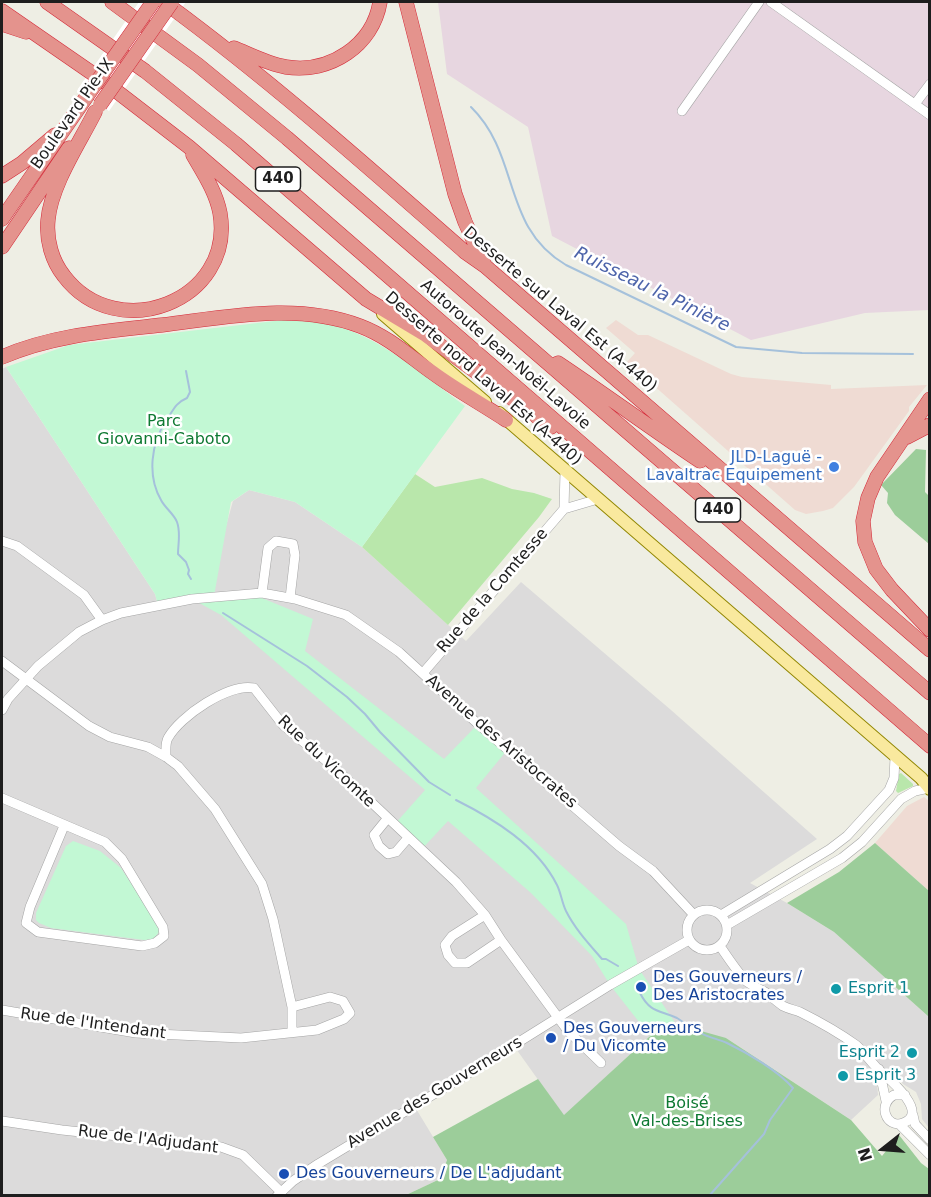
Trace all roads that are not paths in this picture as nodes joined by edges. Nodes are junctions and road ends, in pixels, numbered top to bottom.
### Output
1 (48, 2) edge
2 (112, 2) edge
3 (153, 2) edge
4 (164, 2) edge
5 (172, 2) edge
6 (380, 2) edge
7 (406, 2) edge
8 (759, 2) edge
9 (771, 2) edge
10 (2, 11) edge
11 (2, 24) edge
12 (39, 36) junction
13 (217, 41) junction
14 (930, 84) edge
15 (915, 104) junction
16 (98, 108) junction
17 (682, 111) dead end
18 (930, 115) edge
19 (66, 126) junction
20 (189, 147) junction
21 (2, 176) edge
22 (2, 219) edge
23 (2, 245) edge
24 (486, 266) junction
25 (366, 299) junction
26 (505, 327) junction
27 (2, 357) edge
28 (930, 399) edge
29 (506, 420) junction
30 (930, 425) edge
31 (905, 438) junction
32 (565, 471) junction
33 (616, 475) junction
34 (744, 490) junction
35 (598, 499) junction
36 (564, 509) junction
37 (2, 542) edge
38 (262, 593) junction
39 (290, 598) junction
40 (102, 620) junction
41 (930, 630) edge
42 (930, 650) edge
43 (2, 661) edge
44 (423, 673) junction
45 (25, 679) junction
46 (930, 693) edge
47 (5, 696) edge
48 (2, 710) edge
49 (930, 746) edge
50 (166, 757) junction
51 (895, 757) junction
52 (929, 789) edge
53 (2, 798) edge
54 (387, 819) junction
55 (64, 825) junction
56 (408, 838) junction
57 (485, 915) junction
58 (694, 915) junction
59 (721, 915) junction
60 (727, 925) junction
61 (501, 940) junction
62 (689, 940) junction
63 (720, 946) junction
64 (292, 1007) junction
65 (2, 1010) edge
66 (558, 1018) junction
67 (292, 1032) junction
68 (601, 1063) dead end
69 (879, 1070) junction
70 (905, 1095) junction
71 (886, 1101) junction
72 (913, 1115) junction
73 (2, 1120) edge
74 (899, 1124) junction
75 (930, 1140) edge
76 (930, 1155) edge
77 (279, 1193) edge

1 - 33 highway, Autoroute Jean-Noël-Lavoie / 440
2 - 26 highway, Autoroute Jean-Noël-Lavoie / 440
3 - 19 highway, Boulevard Pie-IX, bridge
4 - 13 highway, Desserte sud Laval Est (A-440)
5 - 16 highway, Boulevard Pie-IX, bridge
6 - 13 highway
7 - 24 highway
8 - 17 street
9 - 15 street
10 - 12 highway, Desserte nord Laval Est (A-440)
11 - 12 highway
12 - 20 highway, Desserte nord Laval Est (A-440)
13 - 24 highway, Desserte sud Laval Est (A-440)
14 - 15 street
15 - 18 street
16 - 20 highway
16 - 23 highway, Boulevard Pie-IX
19 - 21 highway
19 - 22 highway, Boulevard Pie-IX
20 - 25 highway, Desserte nord Laval Est (A-440)
24 - 34 highway, Desserte sud Laval Est (A-440)
25 - 29 main road, Desserte nord Laval Est (A-440)
25 - 33 highway
26 - 34 highway
26 - 46 highway, Autoroute Jean-Noël-Lavoie / 440
27 - 29 highway
28 - 31 highway
29 - 32 main road, Desserte nord Laval Est (A-440)
30 - 31 highway
31 - 41 highway
32 - 35 main road, Desserte nord Laval Est (A-440)
32 - 36 street
33 - 49 highway, Autoroute Jean-Noël-Lavoie / 440
34 - 42 highway, Desserte sud Laval Est (A-440)
35 - 36 street
35 - 51 main road, Desserte nord Laval Est (A-440)
36 - 44 street, Rue de la Comtesse
37 - 40 street
38 - 39 street, Avenue des Aristocrates
38 - 39 street
38 - 40 street, Avenue des Aristocrates
39 - 44 street, Avenue des Aristocrates
40 - 45 street, Avenue des Aristocrates
43 - 45 street
44 - 58 street, Avenue des Aristocrates
45 - 47 street, Avenue des Aristocrates
45 - 50 street
47 - 48 street, Avenue des Aristocrates
50 - 54 street, Rue du Vicomte
50 - 64 street
51 - 52 main road, Desserte nord Laval Est (A-440)
51 - 59 street
52 - 60 street
53 - 55 street
54 - 56 street, Rue du Vicomte
54 - 56 street, Rue du Vicomte
55 - 55 street
56 - 57 street, Rue du Vicomte
57 - 61 street, Rue du Vicomte
57 - 61 street
58 - 59 street
58 - 62 street
59 - 60 street
60 - 63 street
61 - 66 street, Rue du Vicomte
62 - 63 street
62 - 66 street, Avenue des Gouverneurs
63 - 69 street
64 - 67 street
64 - 67 street, Rue de l'Intendant
65 - 67 street, Rue de l'Intendant
66 - 68 street, Rue du Vicomte
66 - 77 street, Avenue des Gouverneurs
69 - 70 street
69 - 71 street
70 - 71 street
70 - 72 street
71 - 74 street
72 - 74 street
72 - 75 street
73 - 77 street, Rue de l'Adjudant
74 - 76 street

